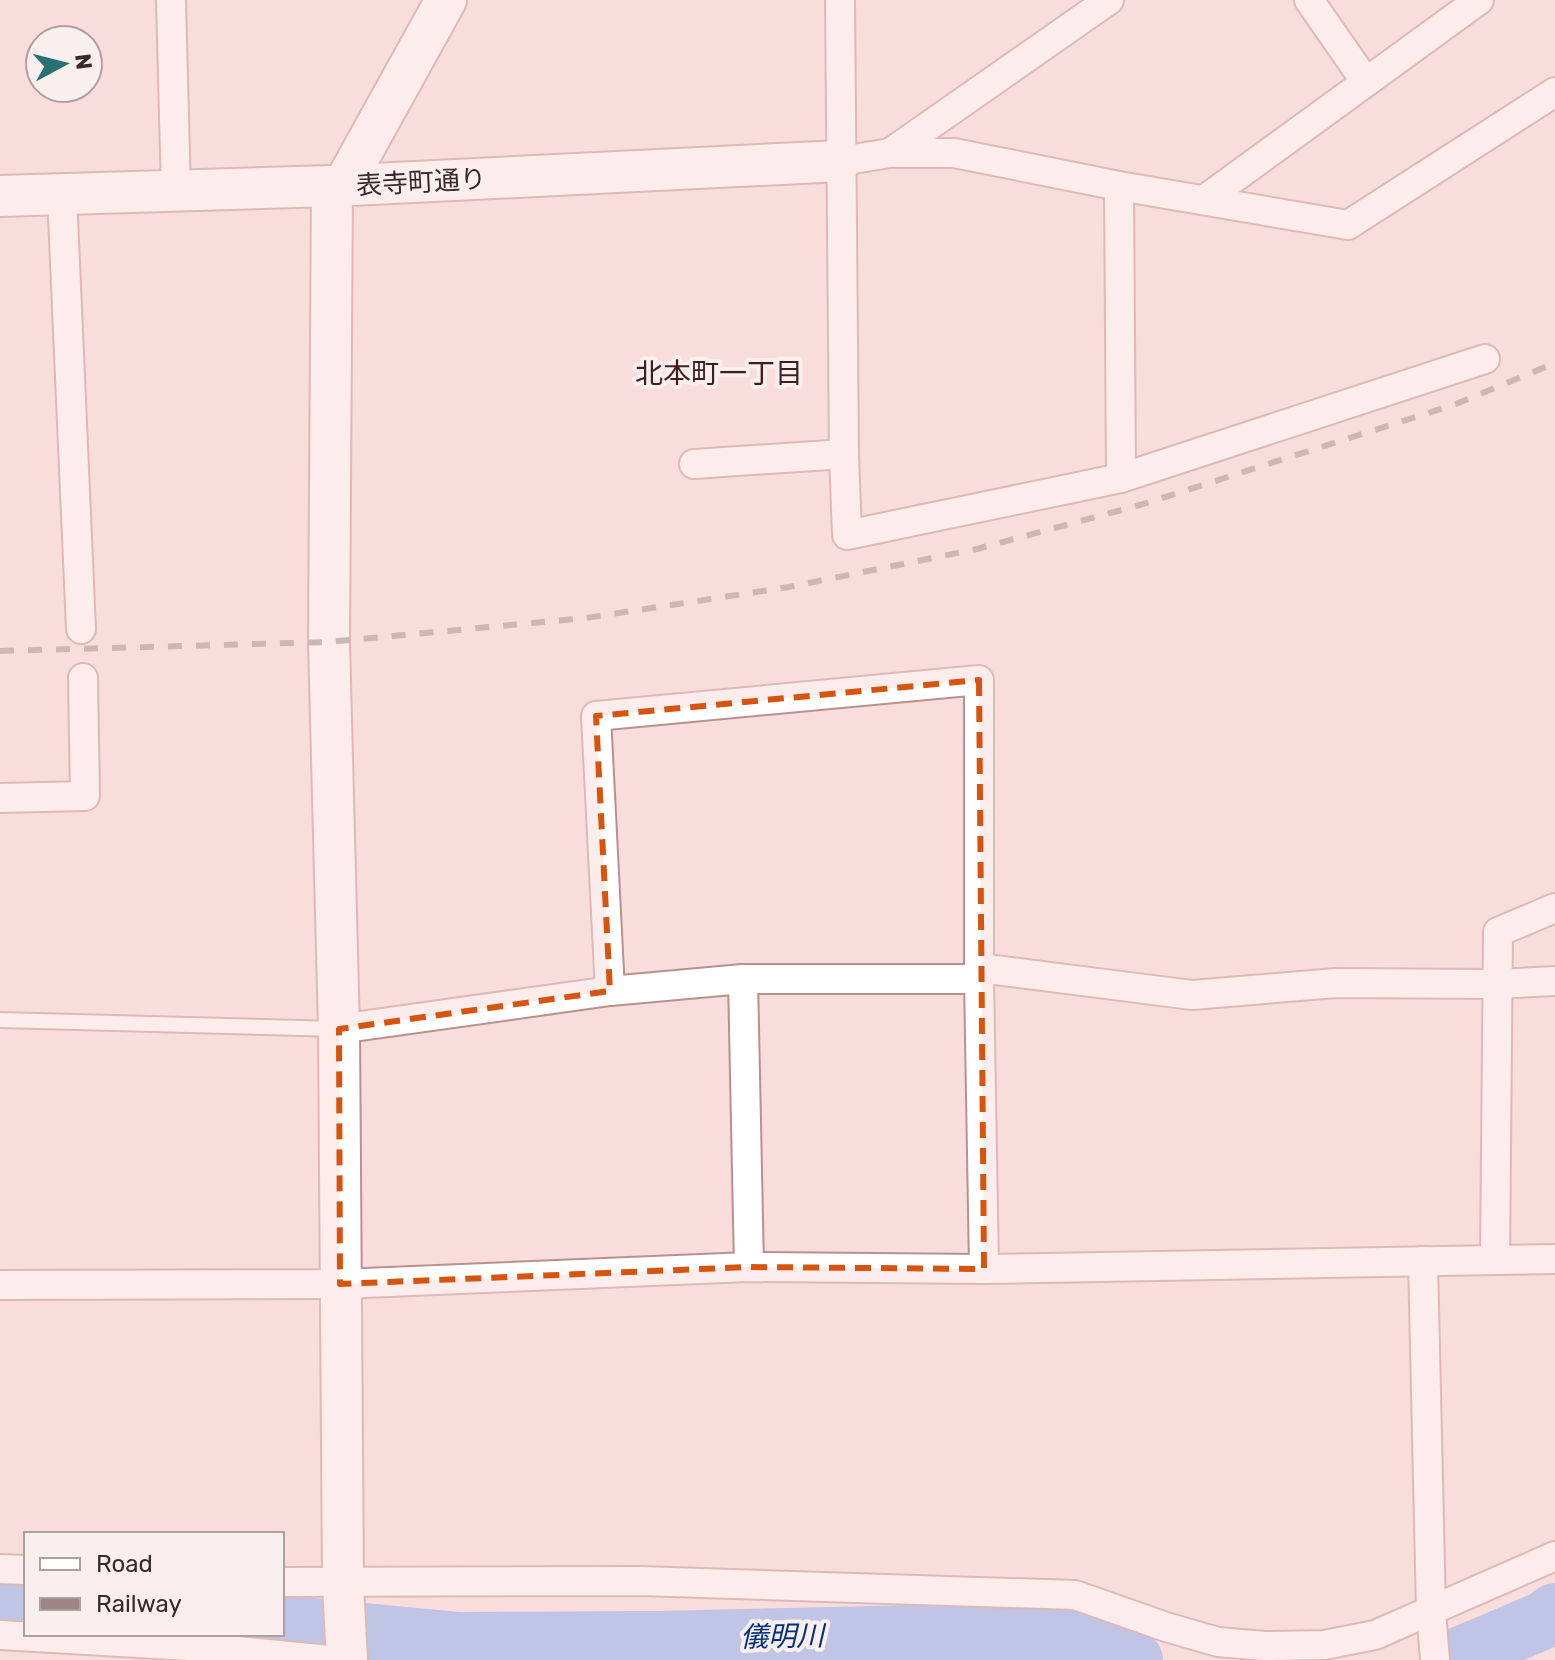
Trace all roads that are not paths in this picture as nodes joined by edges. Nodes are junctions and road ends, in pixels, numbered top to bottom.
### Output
1 (171, 0) edge
2 (446, 0) edge
3 (840, 0) edge
4 (1109, 0) edge
5 (1309, 0) edge
6 (1479, 0) edge
7 (1366, 82) junction
8 (1555, 92) edge
9 (890, 153) junction
10 (841, 161) junction
11 (337, 186) junction
12 (1119, 186) junction
13 (176, 193) junction
14 (62, 194) junction
15 (0, 196) edge
16 (1204, 200) junction
17 (1485, 359) dead end
18 (844, 454) junction
19 (694, 464) dead end
20 (1121, 478) junction
21 (81, 629) dead end
22 (83, 678) dead end
23 (0, 798) edge
24 (1555, 908) edge
25 (979, 973) junction
26 (743, 979) junction
27 (1555, 981) edge
28 (1497, 984) junction
29 (610, 991) junction
30 (0, 1020) edge
31 (339, 1029) junction
32 (1555, 1259) edge
33 (1495, 1260) junction
34 (1423, 1261) junction
35 (749, 1267) junction
36 (984, 1269) junction
37 (340, 1284) junction
38 (0, 1285) edge
39 (1555, 1556) edge
40 (0, 1569) edge
41 (24, 1570) edge
42 (284, 1582) edge
43 (344, 1592) junction
44 (1432, 1620) junction
45 (0, 1635) edge
46 (341, 1657) edge
47 (1435, 1660) edge

1 - 13 street
2 - 11 street
3 - 10 street
4 - 9 street
5 - 7 street
6 - 7 street
7 - 16 street
8 - 16 street
9 - 10 street
9 - 12 street
10 - 11 street, 表寺町通り
10 - 18 street
11 - 13 street, 表寺町通り
11 - 31 street
12 - 16 street
12 - 20 street
13 - 14 street, 表寺町通り
14 - 15 street, 表寺町通り
14 - 21 street
17 - 20 street
18 - 19 street
18 - 20 street
22 - 23 street
24 - 28 street
25 - 26 street
25 - 28 street
25 - 29 street
25 - 36 street
26 - 29 street
26 - 35 street
27 - 28 street
28 - 33 street
29 - 31 street
30 - 31 lane
31 - 37 street
32 - 33 street
33 - 34 street
34 - 36 street
34 - 44 street
35 - 36 street
35 - 37 street
37 - 38 street
37 - 43 street
39 - 44 street
40 - 41 street
42 - 43 street
43 - 44 street
43 - 46 street
44 - 47 street
45 - 46 street

